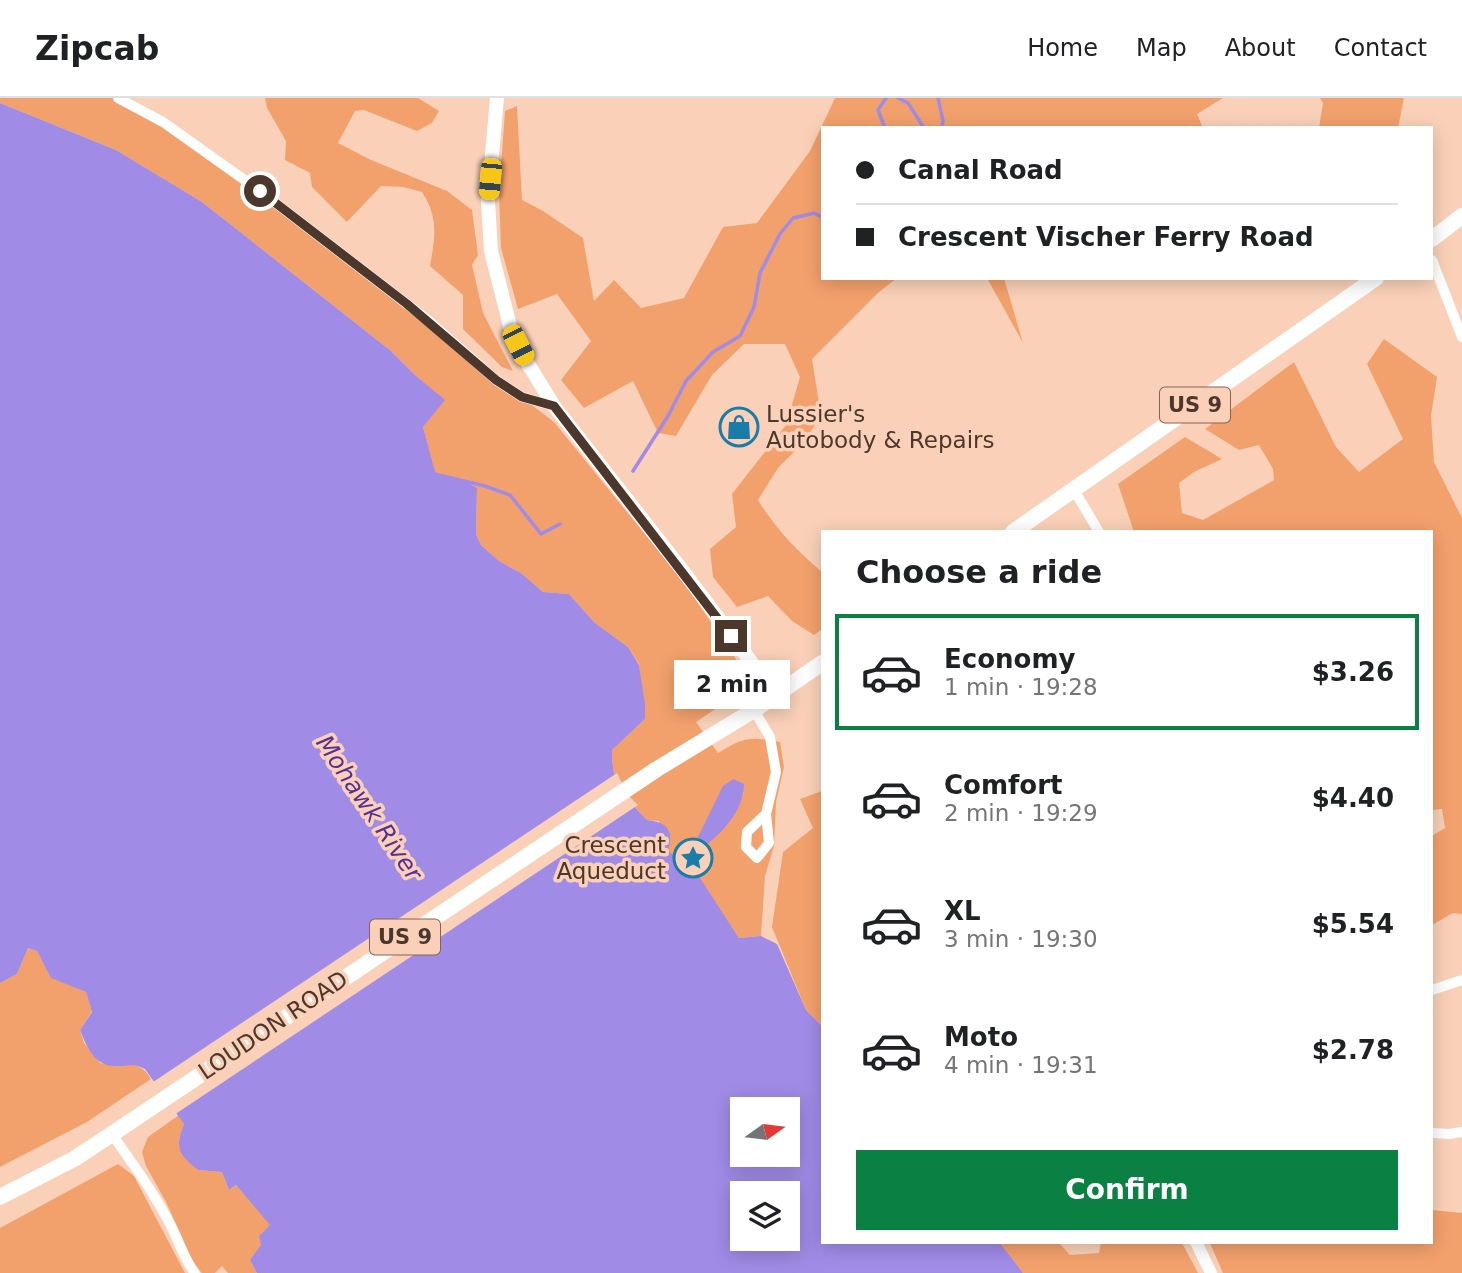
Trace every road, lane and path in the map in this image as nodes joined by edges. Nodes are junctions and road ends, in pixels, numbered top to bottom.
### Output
1 (118, 98) edge
2 (497, 98) edge
3 (1462, 216) edge
4 (1433, 238) edge
5 (1433, 263) edge
6 (1373, 280) edge
7 (1462, 337) edge
8 (554, 406) junction
9 (1074, 490) junction
10 (1016, 530) edge
11 (1098, 530) edge
12 (821, 664) edge
13 (776, 695) junction
14 (754, 710) junction
15 (766, 814) dead end
16 (1462, 980) edge
17 (1433, 989) edge
18 (1462, 1132) edge
19 (1433, 1133) edge
20 (112, 1134) junction
21 (0, 1197) edge
22 (1197, 1244) edge
23 (195, 1273) edge
24 (1211, 1273) edge

1 - 8 street
2 - 8 main road
3 - 4 main road
5 - 7 street
6 - 9 main road, US 9
8 - 13 main road
9 - 10 main road, US 9
9 - 11 street
12 - 13 main road, US 9
13 - 14 main road, US 9
14 - 15 street
14 - 20 main road, LOUDON ROAD / US 9
16 - 17 street
18 - 19 street
20 - 21 main road, LOUDON ROAD / US 9
20 - 23 street
22 - 24 street

